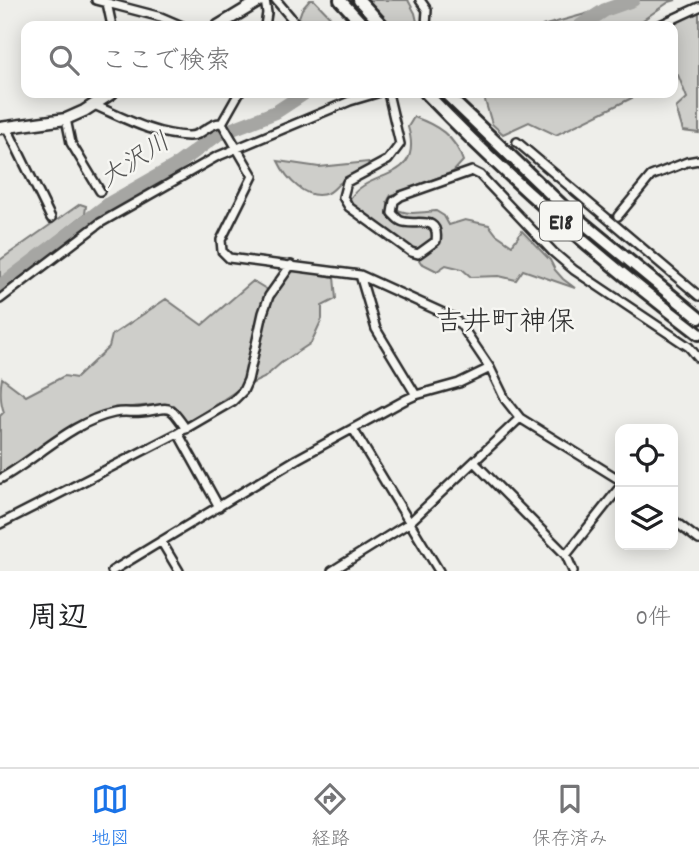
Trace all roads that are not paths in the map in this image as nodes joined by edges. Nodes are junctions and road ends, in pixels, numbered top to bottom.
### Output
1 (96, 0) edge
2 (263, 0) edge
3 (276, 0) edge
4 (340, 0) edge
5 (359, 0) edge
6 (420, 0) edge
7 (107, 3) junction
8 (699, 7) edge
9 (111, 21) edge
10 (170, 21) edge
11 (227, 21) edge
12 (266, 21) edge
13 (294, 21) edge
14 (359, 21) edge
15 (378, 21) edge
16 (426, 21) edge
17 (669, 21) edge
18 (236, 98) edge
19 (360, 98) edge
20 (388, 98) edge
21 (432, 98) edge
22 (449, 98) edge
23 (99, 99) edge
24 (66, 119) junction
25 (222, 123) junction
26 (3, 127) edge
27 (517, 142) dead end
28 (237, 146) junction
29 (699, 160) edge
30 (100, 191) dead end
31 (618, 215) dead end
32 (51, 218) dead end
33 (291, 265) junction
34 (360, 275) junction
35 (699, 296) edge
36 (0, 299) edge
37 (699, 318) edge
38 (699, 334) edge
39 (699, 359) edge
40 (489, 368) junction
41 (415, 395) junction
42 (520, 418) junction
43 (186, 429) junction
44 (352, 429) junction
45 (178, 433) junction
46 (474, 462) junction
47 (615, 477) edge
48 (0, 479) edge
49 (615, 493) edge
50 (219, 507) junction
51 (409, 523) junction
52 (0, 524) edge
53 (678, 524) edge
54 (699, 540) edge
55 (161, 541) junction
56 (566, 555) junction
57 (112, 571) edge
58 (179, 571) edge
59 (332, 571) edge
60 (439, 571) edge
61 (573, 571) edge

1 - 7 street
2 - 11 main road
2 - 12 street
3 - 13 street
4 - 14 highway
5 - 15 highway
6 - 16 street
7 - 9 street
7 - 10 street
8 - 17 street
18 - 25 street
19 - 28 street
20 - 39 street
21 - 38 highway, E18
22 - 37 highway, E18
23 - 24 main road
23 - 25 street
24 - 26 main road
24 - 30 street
25 - 28 street
26 - 32 street
27 - 35 street
28 - 33 street
28 - 36 street
29 - 31 street
33 - 34 street
33 - 43 street
34 - 40 street
34 - 41 street
40 - 41 street
40 - 42 street
41 - 44 street
42 - 46 street
42 - 47 street
43 - 45 street
43 - 48 street
44 - 50 street
44 - 51 street
45 - 50 street
45 - 52 street
46 - 51 street
46 - 56 street
49 - 56 street
50 - 55 street
51 - 59 street
51 - 60 street
53 - 54 street
55 - 57 street
55 - 58 street
56 - 61 street

